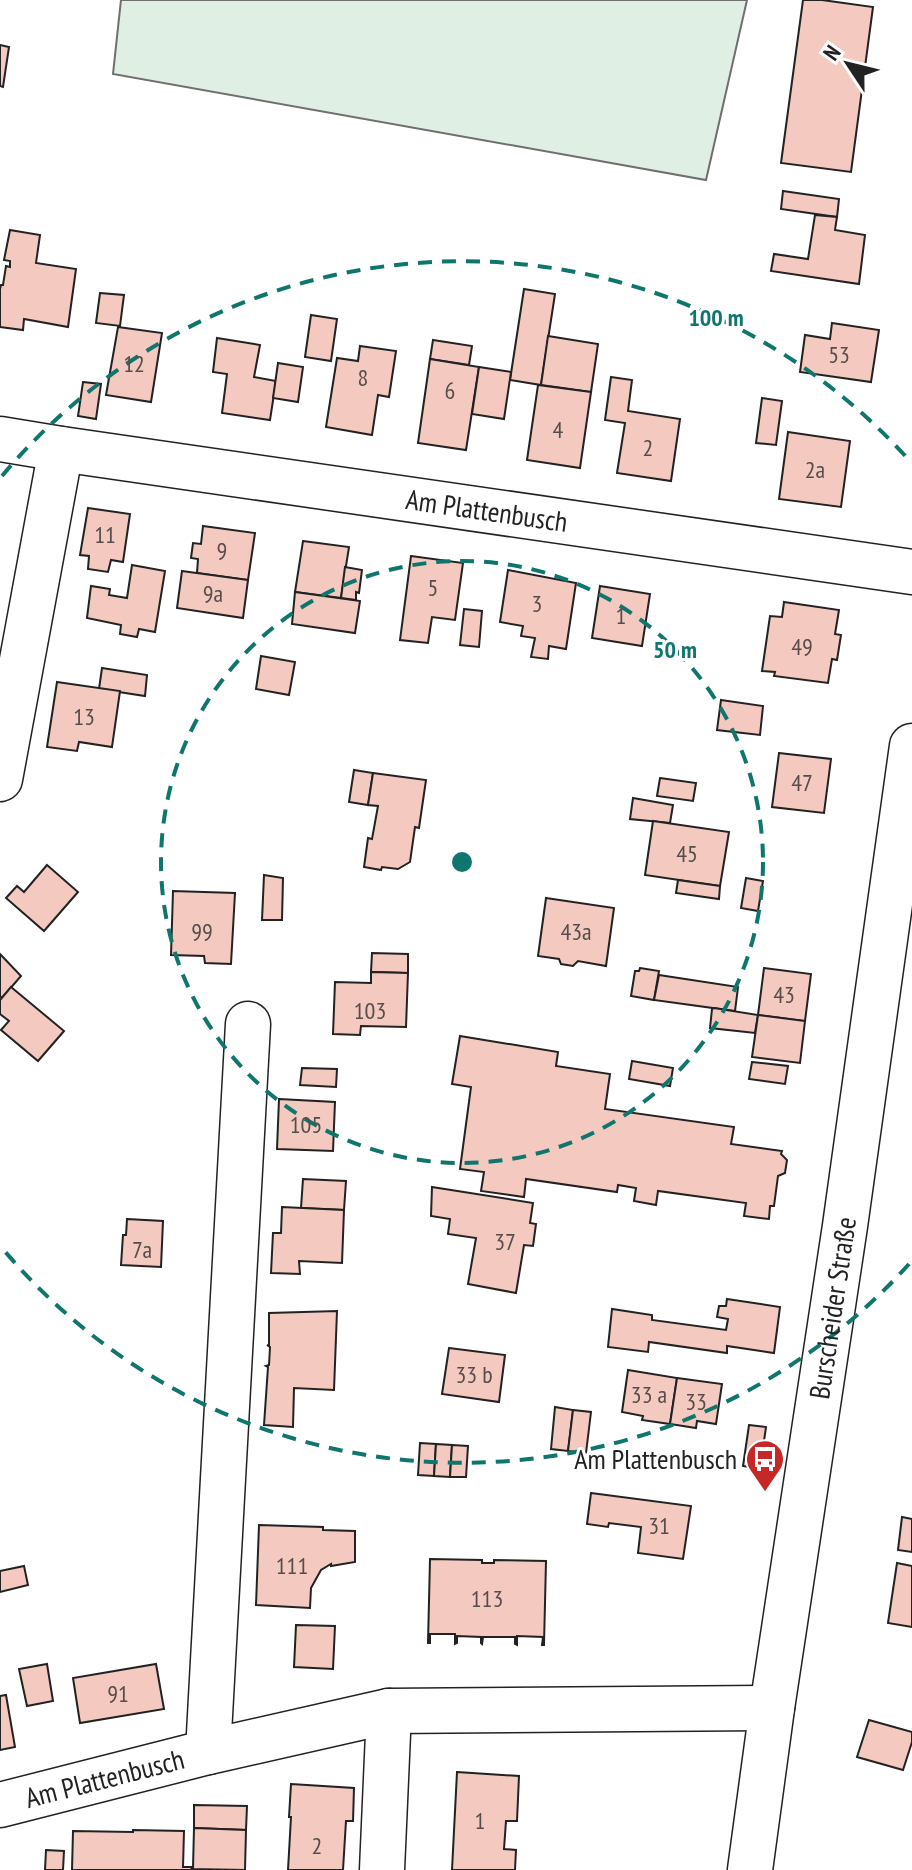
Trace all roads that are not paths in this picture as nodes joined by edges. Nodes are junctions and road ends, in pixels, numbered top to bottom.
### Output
1 (0, 439) edge
2 (61, 449) junction
3 (912, 572) edge
4 (912, 746) edge
5 (0, 779) edge
6 (248, 1024) dead end
7 (772, 1708) junction
8 (389, 1711) junction
9 (208, 1752) junction
10 (0, 1805) edge
11 (382, 1870) edge
12 (750, 1870) edge

1 - 2 street, Am Plattenbusch
2 - 3 street, Am Plattenbusch
2 - 5 street
4 - 7 street, Burscheider Straße
6 - 9 street, Am Plattenbusch
7 - 8 street, Am Plattenbusch
7 - 12 street, Burscheider Straße
8 - 9 street, Am Plattenbusch
8 - 11 street
9 - 10 street, Am Plattenbusch

